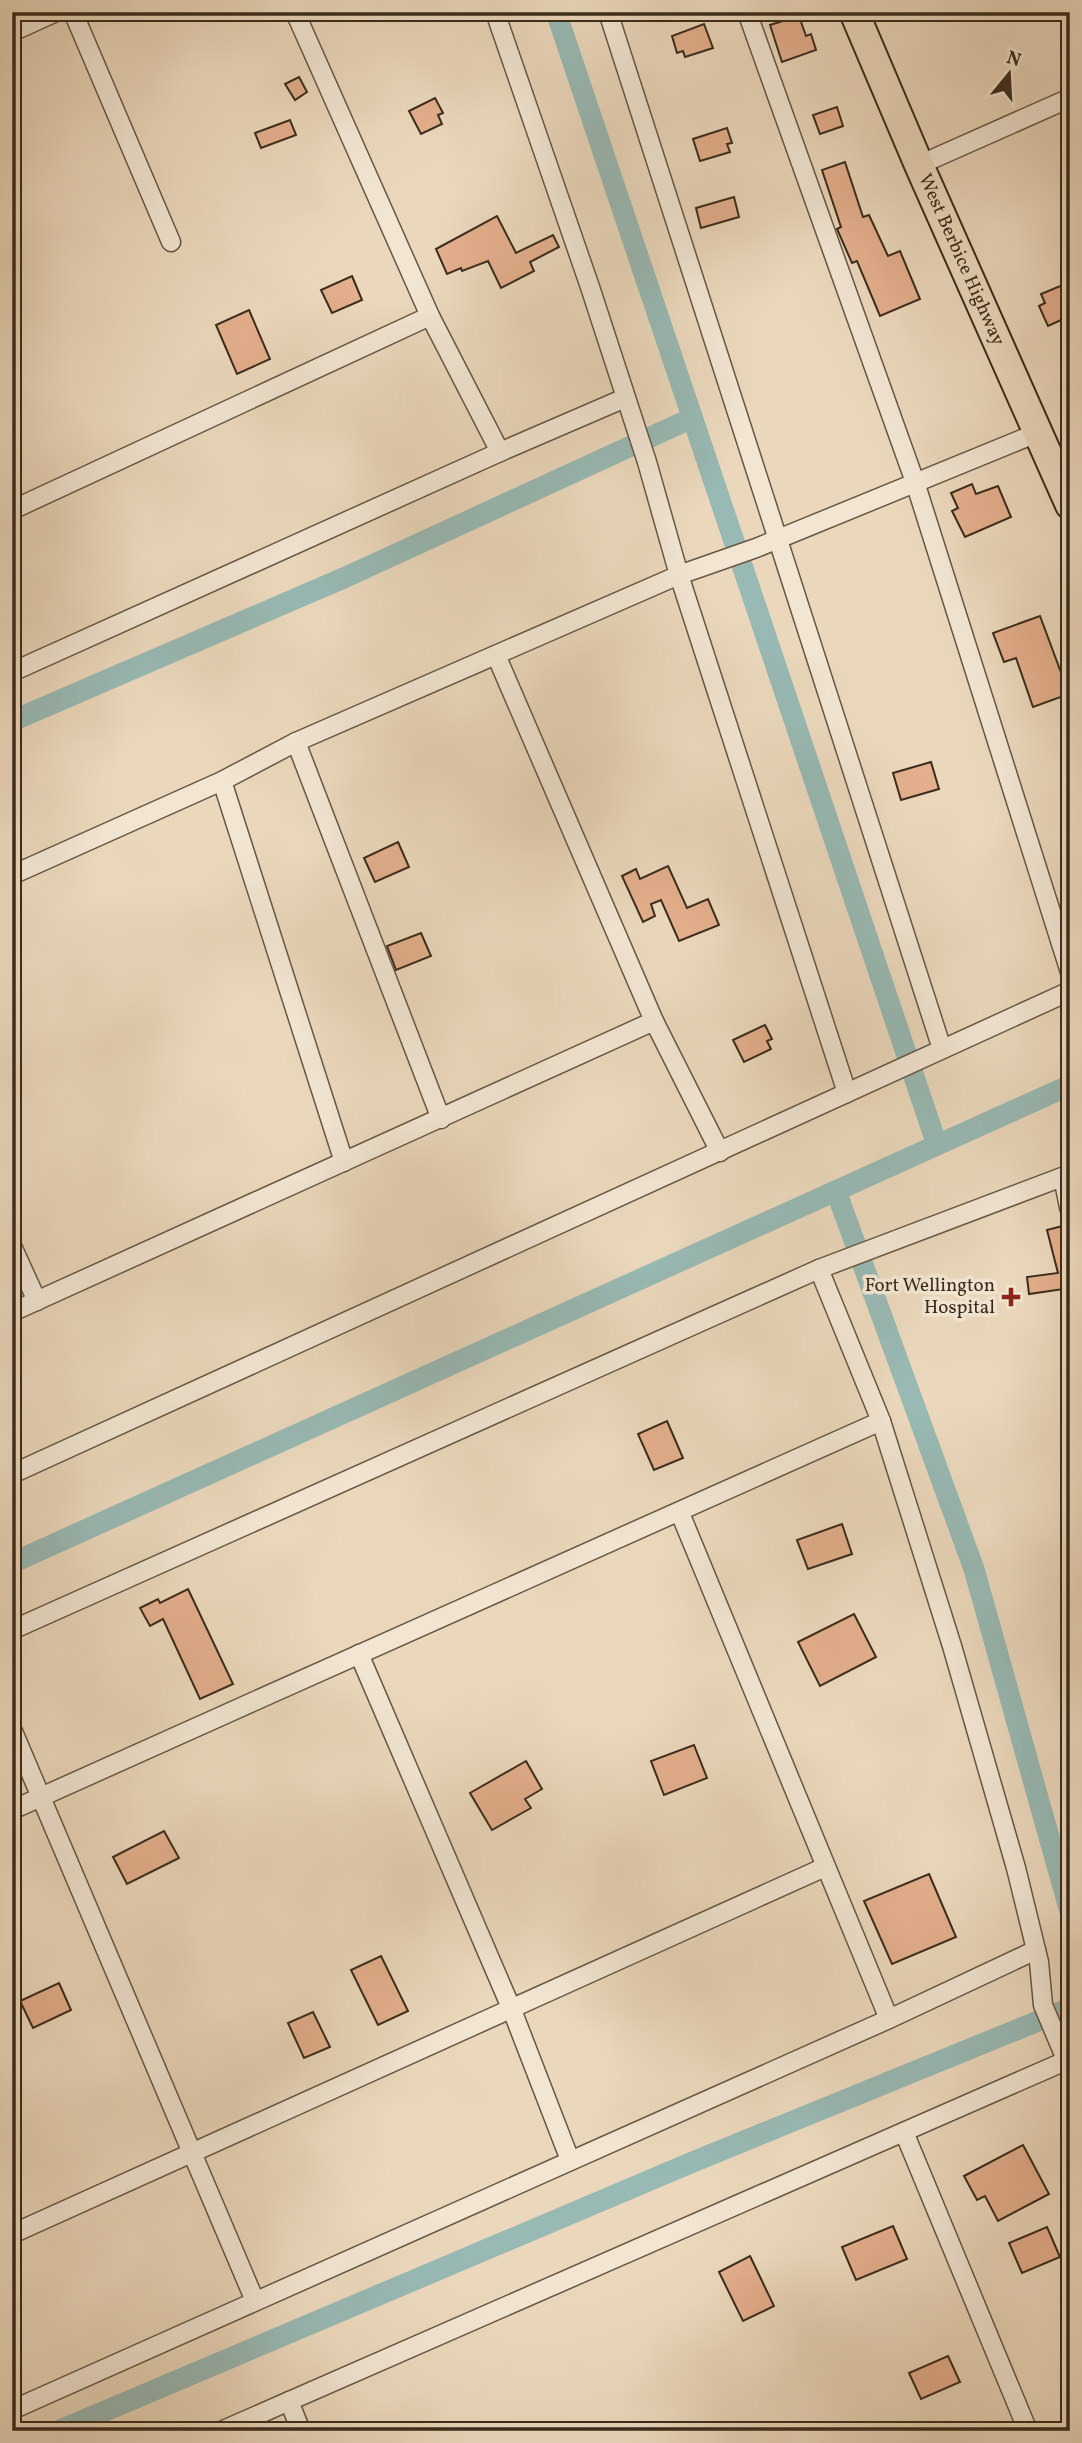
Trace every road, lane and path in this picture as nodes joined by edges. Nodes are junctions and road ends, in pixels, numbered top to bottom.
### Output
1 (56, 12) edge
2 (73, 12) edge
3 (295, 12) edge
4 (495, 12) edge
5 (608, 12) edge
6 (747, 12) edge
7 (854, 12) edge
8 (12, 32) edge
9 (1070, 98) edge
10 (919, 165) junction
11 (171, 242) dead end
12 (430, 316) junction
13 (625, 398) junction
14 (1038, 432) junction
15 (500, 452) junction
16 (915, 482) junction
17 (1070, 505) edge
18 (12, 510) edge
19 (777, 539) junction
20 (679, 575) junction
21 (496, 655) junction
22 (12, 672) edge
23 (296, 743) junction
24 (222, 781) junction
25 (12, 876) edge
26 (1070, 972) edge
27 (1070, 990) edge
28 (654, 1021) junction
29 (942, 1049) junction
30 (847, 1093) junction
31 (441, 1119) junction
32 (720, 1152) junction
33 (344, 1163) junction
34 (1064, 1177) edge
35 (1065, 1210) dead end
36 (12, 1246) edge
37 (819, 1269) junction
38 (37, 1301) junction
39 (12, 1312) edge
40 (881, 1421) junction
41 (12, 1474) edge
42 (680, 1513) junction
43 (12, 1630) edge
44 (359, 1654) junction
45 (12, 1729) edge
46 (40, 1797) junction
47 (12, 1810) edge
48 (825, 1867) junction
49 (1036, 1950) junction
50 (512, 2010) junction
51 (889, 2019) junction
52 (1069, 2063) edge
53 (904, 2132) junction
54 (193, 2153) junction
55 (570, 2160) junction
56 (12, 2234) edge
57 (255, 2301) junction
58 (289, 2401) junction
59 (12, 2410) edge
60 (221, 2431) edge
61 (301, 2431) edge
62 (1028, 2431) edge

1 - 8 street
2 - 11 street
3 - 12 street
4 - 13 street
5 - 19 street
6 - 16 street
7 - 10 main road, West Berbice Highway
9 - 10 street
10 - 14 main road, West Berbice Highway
12 - 15 street
12 - 18 street
13 - 15 street
13 - 20 street
14 - 16 street
14 - 17 main road, West Berbice Highway
15 - 22 street
16 - 19 street
16 - 26 street
19 - 20 street
19 - 29 street
20 - 21 street
20 - 30 street
21 - 23 street
21 - 28 street
23 - 24 street
23 - 31 street
24 - 25 street
24 - 33 street
27 - 29 street
28 - 31 street
28 - 32 street
29 - 30 street
30 - 32 street
31 - 33 street
32 - 41 street
33 - 38 street
34 - 35 lane
34 - 37 street
36 - 38 street
37 - 40 street
37 - 43 street
38 - 39 street
40 - 42 street
40 - 49 street
42 - 44 street
42 - 48 street
44 - 46 street
44 - 50 street
45 - 46 street
46 - 47 street
46 - 54 street
48 - 50 street
48 - 51 street
49 - 51 street
49 - 52 street
50 - 54 street
50 - 55 street
51 - 55 street
52 - 53 street
53 - 58 street
53 - 62 street
54 - 56 street
54 - 57 street
55 - 57 street
57 - 59 street
58 - 60 street
58 - 61 street

